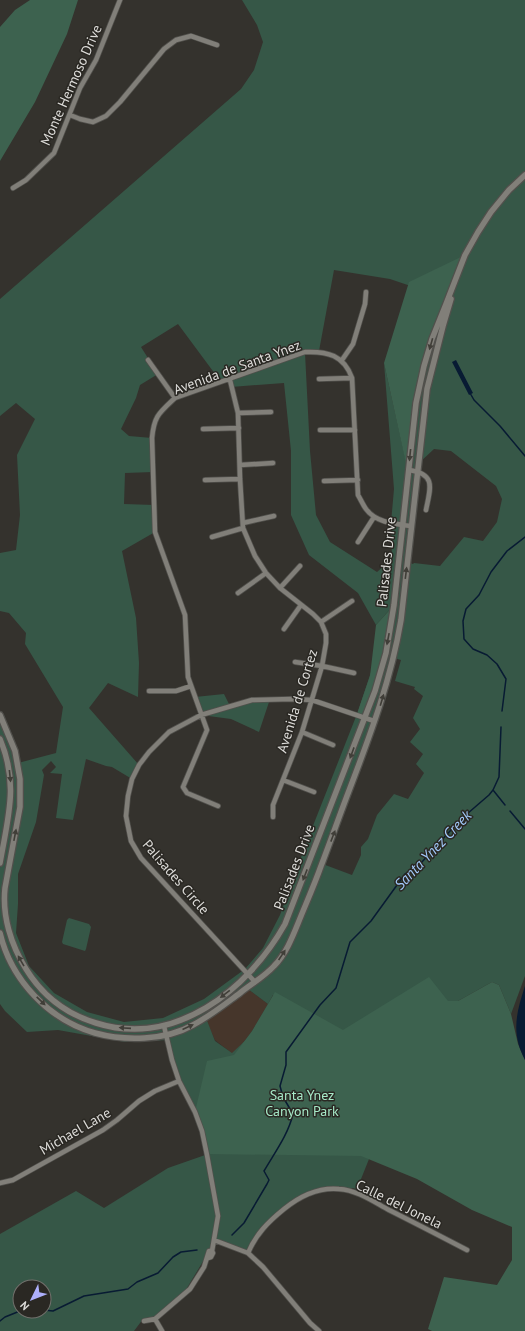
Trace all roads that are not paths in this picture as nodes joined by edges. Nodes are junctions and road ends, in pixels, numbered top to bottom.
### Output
1 (120, 0) edge
2 (217, 46) dead end
3 (70, 116) junction
4 (525, 175) edge
5 (14, 188) dead end
6 (465, 255) junction
7 (366, 292) dead end
8 (148, 360) dead end
9 (342, 360) junction
10 (352, 378) junction
11 (230, 380) junction
12 (319, 380) dead end
13 (174, 398) junction
14 (271, 412) dead end
15 (238, 413) junction
16 (239, 428) junction
17 (203, 429) dead end
18 (320, 430) dead end
19 (355, 430) junction
20 (273, 463) dead end
21 (240, 465) junction
22 (409, 470) junction
23 (418, 472) junction
24 (240, 479) junction
25 (205, 480) dead end
26 (358, 480) junction
27 (324, 481) dead end
28 (426, 510) dead end
29 (274, 516) dead end
30 (374, 517) junction
31 (402, 524) junction
32 (243, 525) junction
33 (411, 526) junction
34 (212, 537) dead end
35 (358, 542) dead end
36 (300, 566) dead end
37 (266, 573) junction
38 (280, 588) junction
39 (238, 593) dead end
40 (352, 601) dead end
41 (302, 605) junction
42 (321, 622) junction
43 (284, 629) dead end
44 (386, 652) junction
45 (395, 654) junction
46 (295, 662) dead end
47 (322, 666) junction
48 (354, 673) dead end
49 (191, 686) junction
50 (149, 691) dead end
51 (312, 700) junction
52 (0, 715) edge
53 (201, 715) junction
54 (365, 717) junction
55 (374, 721) junction
56 (302, 732) junction
57 (0, 738) edge
58 (333, 745) dead end
59 (283, 780) junction
60 (314, 792) dead end
61 (218, 806) dead end
62 (273, 817) dead end
63 (0, 863) edge
64 (0, 933) edge
65 (248, 974) junction
66 (255, 982) junction
67 (164, 1026) junction
68 (167, 1034) junction
69 (179, 1081) junction
70 (0, 1183) edge
71 (214, 1240) junction
72 (468, 1250) dead end
73 (248, 1253) junction
74 (156, 1319) junction
75 (144, 1320) dead end
76 (162, 1331) edge
77 (319, 1331) edge

1 - 3 street, Monte Hermoso Drive
2 - 3 street
3 - 5 street, Monte Hermoso Drive
4 - 6 street, Palisades Drive
6 -> 22 street, Palisades Drive
6 - 23 street, Palisades Drive
7 - 9 street
8 - 13 street
9 - 10 street
9 - 11 street, Avenida de Santa Ynez
10 - 12 street
10 - 19 street
11 - 13 street, Avenida de Santa Ynez
11 - 15 street
13 - 49 street, Avenida de Santa Ynez
14 - 15 street
15 - 16 street
16 - 17 street
16 - 21 street
18 - 19 street
19 - 26 street
20 - 21 street
21 - 24 street
22 - 23 street
22 - 31 street, Palisades Drive
23 - 28 street
23 - 33 street, Palisades Drive
24 - 25 street
24 - 32 street
26 - 27 street
26 - 30 street
29 - 32 street
30 - 31 street
30 - 35 street
31 - 33 street
31 -> 44 street, Palisades Drive
32 - 34 street
32 - 37 street
45 -> 33 street, Palisades Drive
36 - 38 street
37 - 38 street
37 - 39 street
38 - 41 street
40 - 42 street
41 - 42 street
41 - 43 street
42 - 47 street, Avenida de Cortez
44 - 45 street
44 - 54 street, Palisades Drive
55 -> 45 street, Palisades Drive
46 - 47 street
47 - 48 street
47 - 51 street, Avenida de Cortez
49 - 50 street
49 - 53 street, Avenida de Santa Ynez
51 - 53 street, Palisades Circle
51 - 54 street, Palisades Circle
51 - 56 street, Avenida de Cortez
67 -> 52 street, Palisades Drive
53 - 61 street, Avenida de Santa Ynez
53 - 65 street, Palisades Circle
54 - 55 street, Palisades Circle
54 -> 65 street, Palisades Drive
66 -> 55 street, Palisades Drive
56 - 58 street
56 - 59 street, Avenida de Cortez
57 -> 63 street
59 - 60 street
59 - 62 street, Avenida de Cortez
64 -> 68 street, Palisades Drive
65 - 66 street, Palisades Circle
65 -> 67 street, Palisades Drive
68 -> 66 street, Palisades Drive
67 - 68 street
68 - 69 street
69 - 70 street, Michael Lane
69 - 71 street
71 - 73 street
71 - 74 street
72 - 73 street, Calle del Jonela
73 - 77 street
74 - 75 street
74 - 76 street

